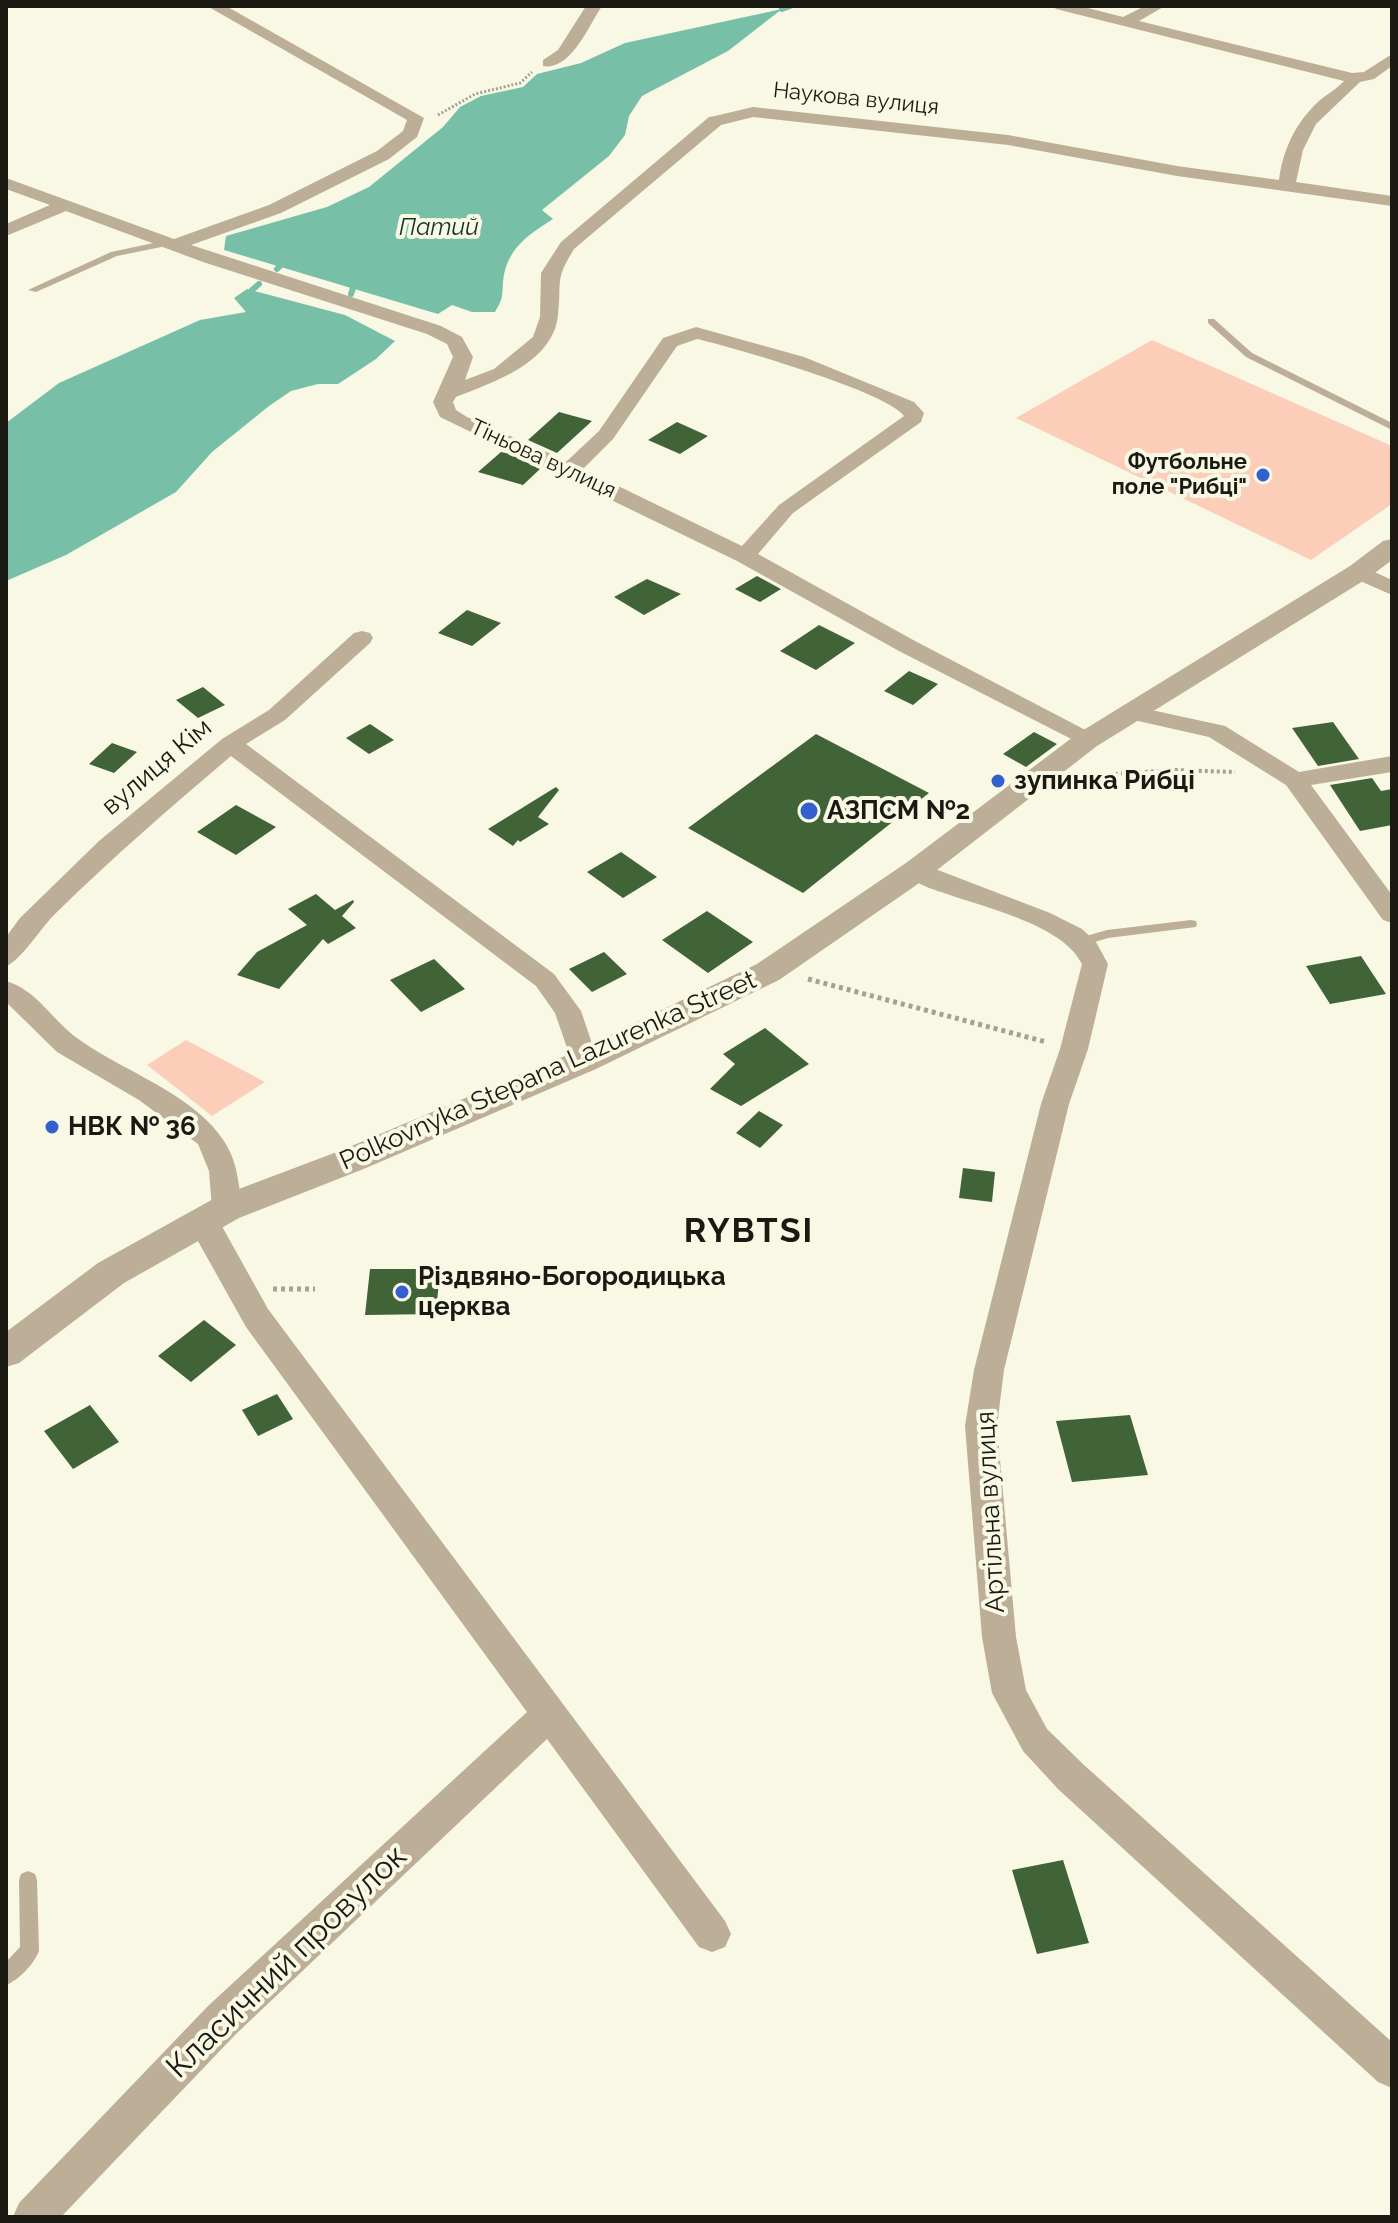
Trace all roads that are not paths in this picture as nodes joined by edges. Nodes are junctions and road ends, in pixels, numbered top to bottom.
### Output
1 (215, 6) edge
2 (594, 6) edge
3 (1061, 6) edge
4 (1157, 6) edge
5 (1124, 22) junction
6 (1392, 59) edge
7 (549, 63) road end
8 (1358, 77) junction
9 (1392, 79) edge
10 (6, 183) edge
11 (1287, 185) junction
12 (1392, 201) edge
13 (66, 205) junction
14 (6, 231) edge
15 (172, 244) junction
16 (33, 290) dead end
17 (1211, 321) dead end
18 (448, 393) junction
19 (1392, 427) edge
20 (570, 470) junction
21 (1392, 547) edge
22 (745, 556) junction
23 (1359, 572) junction
24 (1392, 588) edge
25 (362, 638) dead end
26 (1133, 713) junction
27 (1087, 740) junction
28 (230, 744) junction
29 (1392, 764) edge
30 (1295, 780) junction
31 (917, 870) junction
32 (1392, 914) edge
33 (1191, 924) dead end
34 (1081, 942) junction
35 (6, 957) edge
36 (6, 990) edge
37 (584, 1061) junction
38 (216, 1214) junction
39 (6, 1352) edge
40 (548, 1715) junction
41 (28, 1880) dead end
42 (712, 1934) dead end
43 (6, 1976) edge
44 (1392, 2068) edge
45 (33, 2217) edge

1 - 15 street
2 - 7 street
3 - 5 street
4 - 5 street
5 - 8 street
6 - 8 street
8 - 9 street
8 - 11 street
10 - 13 street, Тіньова вулиця
11 - 12 street, Наукова вулиця
11 - 18 street, Наукова вулиця
13 - 14 street
13 - 15 street, Тіньова вулиця
15 - 16 lane
15 - 18 street, Тіньова вулиця
17 - 19 lane
18 - 20 street, Тіньова вулиця
20 - 22 street, Тіньова вулиця
20 - 22 street
21 - 23 street, Polkovnyka Stepana Lazurenka Street
22 - 27 street, Тіньова вулиця
23 - 24 street
23 - 26 street, Polkovnyka Stepana Lazurenka Street
25 - 28 street, вулиця Кім
26 - 27 street, Polkovnyka Stepana Lazurenka Street
26 - 30 street
27 - 31 street, Polkovnyka Stepana Lazurenka Street
28 - 35 street, вулиця Кім
28 - 37 street
29 - 30 street
30 - 32 street
31 - 34 street
31 - 37 street, Polkovnyka Stepana Lazurenka Street
33 - 34 lane
34 - 44 street, Артільна вулиця
36 - 38 street
37 - 38 street, Polkovnyka Stepana Lazurenka Street
38 - 39 street, Polkovnyka Stepana Lazurenka Street
38 - 40 street
40 - 42 street
40 - 45 street, Класичний провулок
41 - 43 lane

